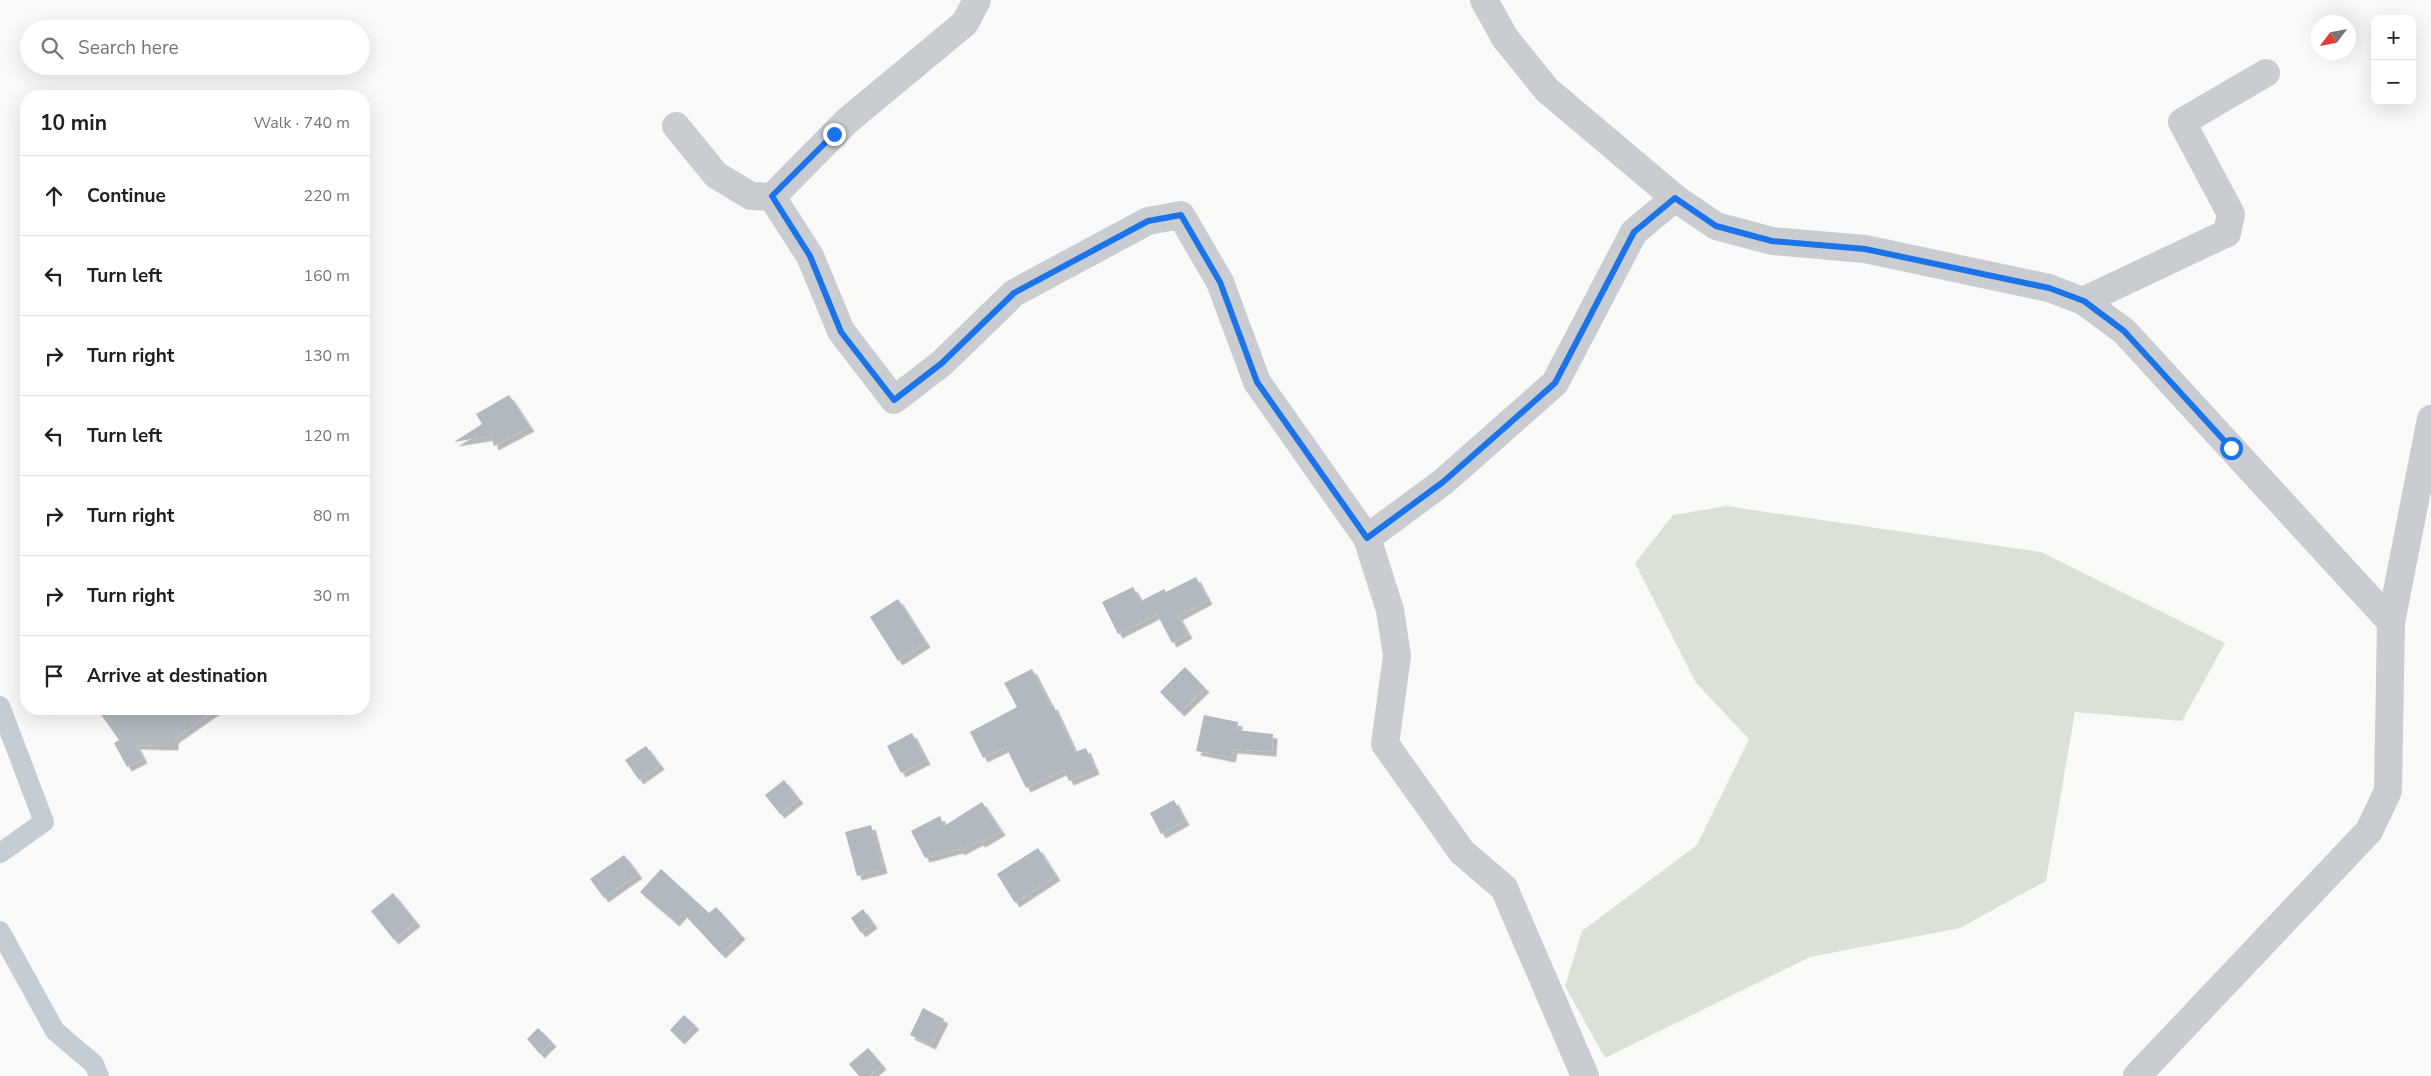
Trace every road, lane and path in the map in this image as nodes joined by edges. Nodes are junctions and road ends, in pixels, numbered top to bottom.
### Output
1 (977, 0) edge
2 (1484, 0) edge
3 (2266, 73) dead end
4 (676, 126) dead end
5 (772, 196) junction
6 (1675, 198) junction
7 (2084, 301) junction
8 (2431, 419) edge
9 (1367, 538) junction
10 (2391, 622) junction
11 (1585, 1076) edge
12 (2137, 1076) edge

1 - 5 street
2 - 6 street
3 - 7 street
4 - 5 street
5 - 9 street
6 - 7 street
6 - 9 street
7 - 10 street
8 - 10 street
9 - 11 street
10 - 12 street

